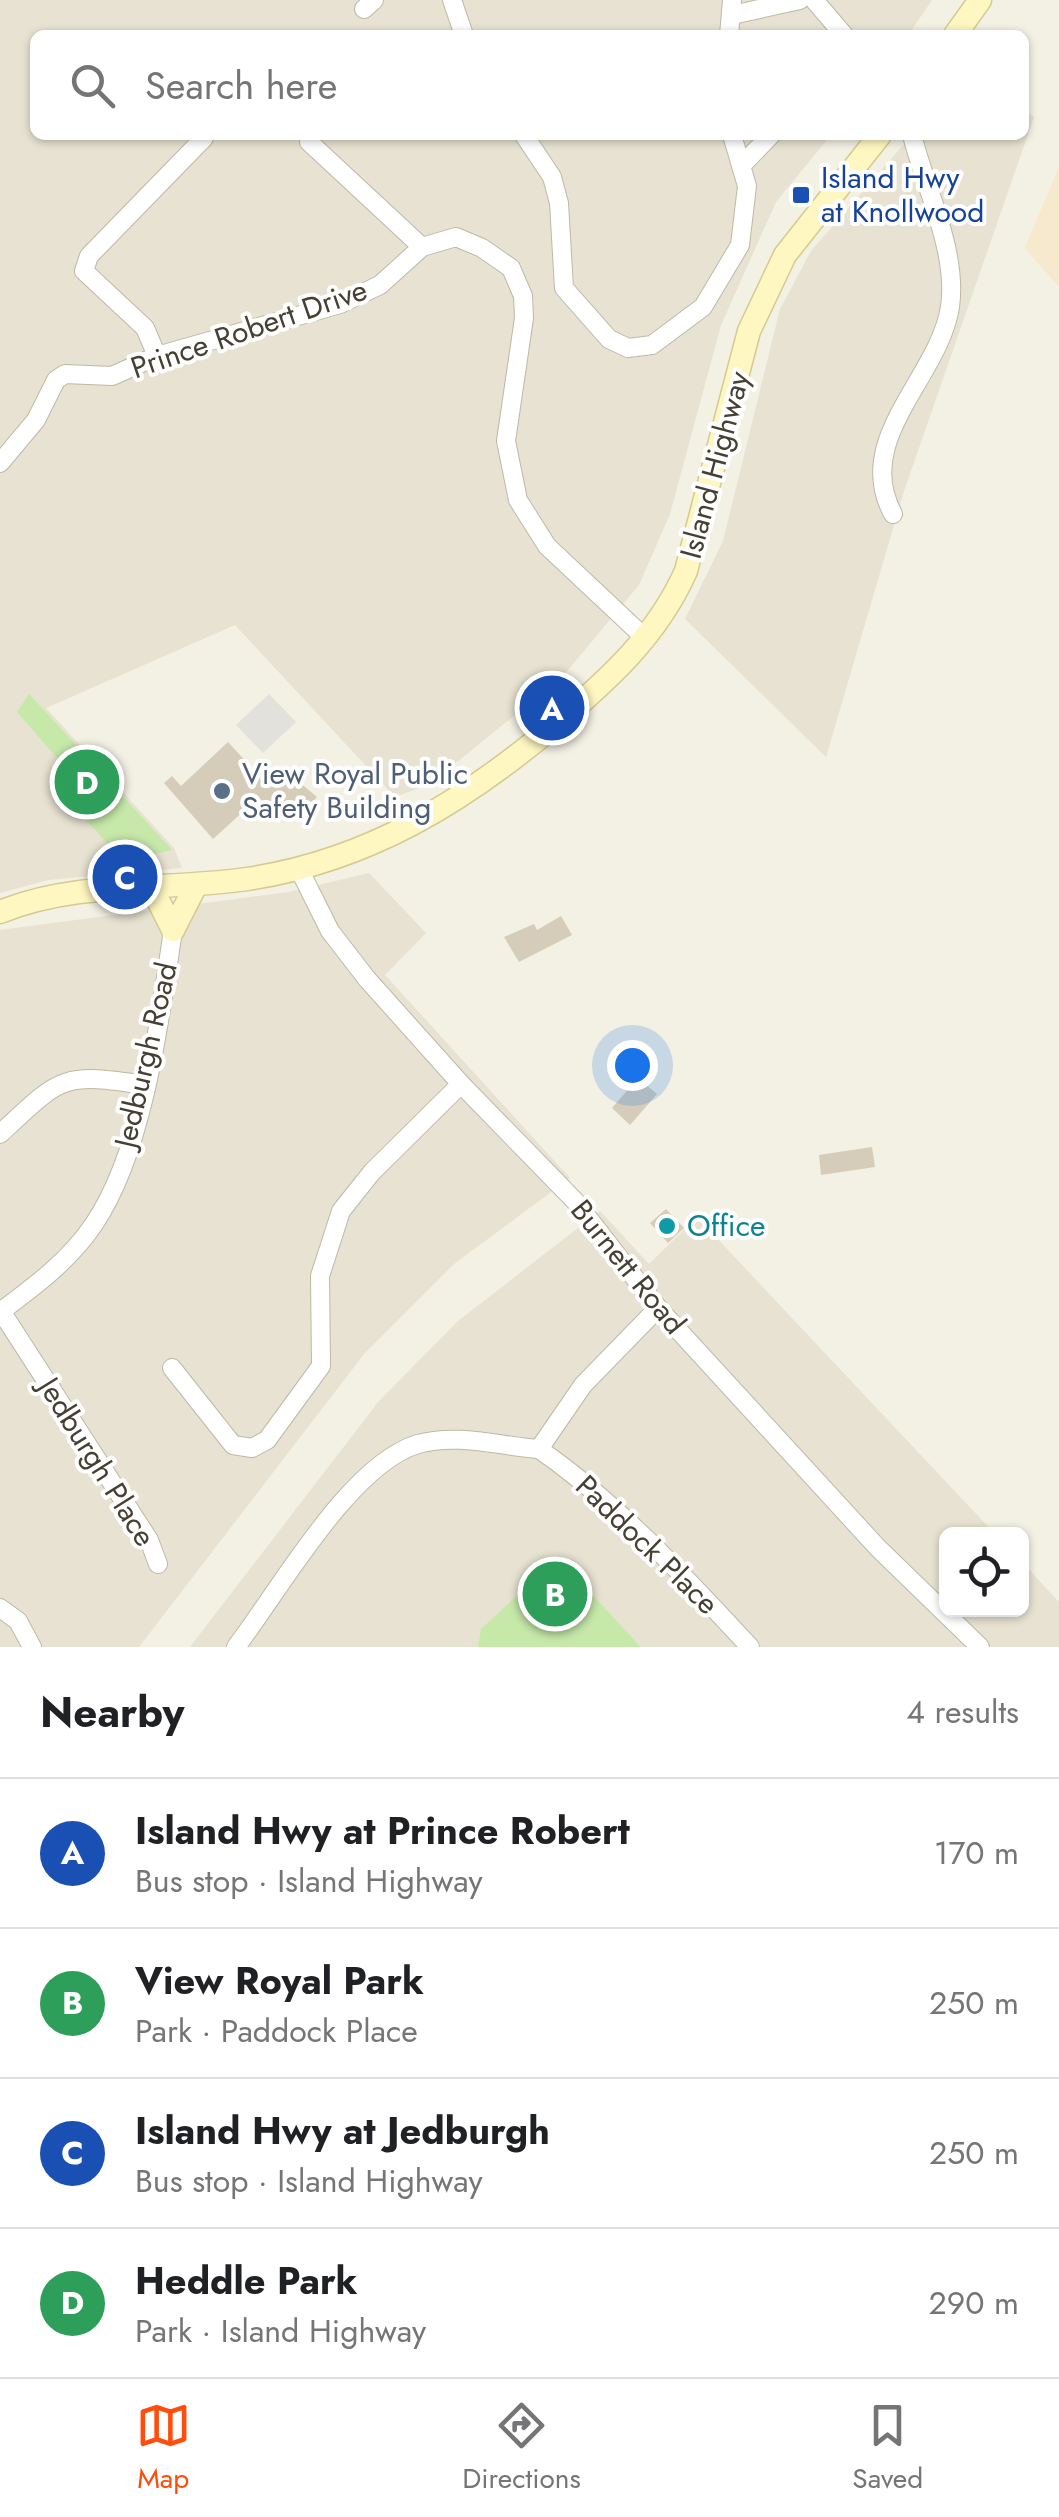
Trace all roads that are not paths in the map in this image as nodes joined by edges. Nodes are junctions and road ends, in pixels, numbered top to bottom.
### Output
1 (452, 0) edge
2 (800, 0) edge
3 (980, 0) edge
4 (822, 4) edge
5 (732, 8) edge
6 (462, 30) edge
7 (840, 30) edge
8 (958, 30) edge
9 (202, 140) edge
10 (527, 140) edge
11 (733, 140) edge
12 (767, 140) edge
13 (876, 140) edge
14 (914, 140) edge
15 (309, 142) dead end
16 (741, 166) junction
17 (422, 247) junction
18 (157, 356) junction
19 (0, 463) edge
20 (892, 514) dead end
21 (646, 639) junction
22 (299, 869) junction
23 (196, 884) junction
24 (152, 888) junction
25 (0, 912) edge
26 (172, 930) junction
27 (461, 1084) junction
28 (145, 1085) junction
29 (0, 1134) edge
30 (658, 1308) junction
31 (0, 1311) edge
32 (172, 1368) dead end
33 (539, 1450) junction
34 (158, 1564) dead end
35 (0, 1608) edge
36 (32, 1647) edge
37 (236, 1647) edge
38 (750, 1647) edge
39 (980, 1647) edge

1 - 6 street
2 - 5 street
3 - 8 main road
4 - 7 street
9 - 18 street
10 - 16 street
11 - 16 street
12 - 16 street
13 - 21 main road, Island Highway
14 - 20 street
15 - 17 street
17 - 18 street, Prince Robert Drive
17 - 21 street
18 - 19 street, Prince Robert Drive
21 - 22 main road, Island Highway
22 - 23 main road, Island Highway
22 - 27 street, Burnett Road
23 - 24 main road, Island Highway
23 - 26 main road
24 - 25 main road, Island Highway
24 - 26 main road
26 - 28 street, Jedburgh Road
27 - 30 street, Burnett Road
27 - 32 street
28 - 29 street
28 - 31 street, Jedburgh Road
30 - 33 street
30 - 39 street, Burnett Road
31 - 34 street, Jedburgh Place
33 - 37 street
33 - 38 street, Paddock Place
35 - 36 street

